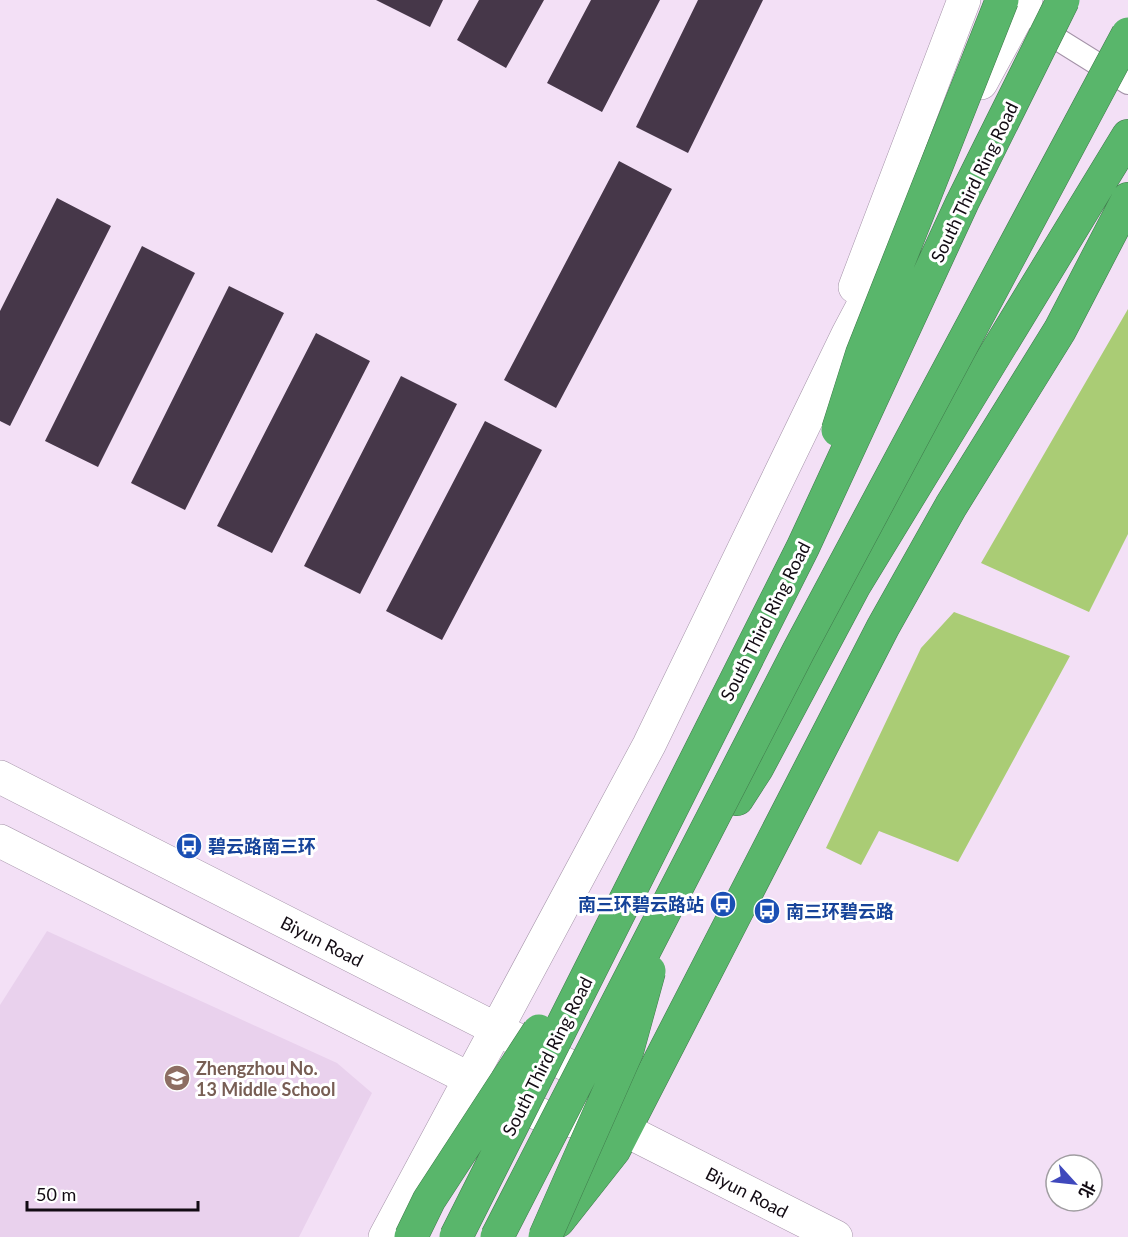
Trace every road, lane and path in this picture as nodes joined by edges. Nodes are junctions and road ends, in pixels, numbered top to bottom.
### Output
1 (964, 0) edge
2 (1063, 0) edge
3 (1017, 1) edge
4 (1128, 34) edge
5 (1128, 83) edge
6 (1128, 119) edge
7 (1128, 136) edge
8 (1128, 199) edge
9 (1052, 262) junction
10 (774, 488) junction
11 (803, 547) junction
12 (0, 777) edge
13 (0, 841) edge
14 (628, 894) junction
15 (669, 903) junction
16 (496, 1029) junction
17 (470, 1079) junction
18 (624, 1130) junction
19 (385, 1237) edge
20 (411, 1237) edge
21 (456, 1237) edge
22 (497, 1237) edge
23 (545, 1237) edge
24 (836, 1237) edge

1 - 10 street
2 - 11 highway, South Third Ring Road, bridge
3 - 5 street
3 - 10 street
3 - 11 highway, bridge
4 - 15 highway, bridge
6 - 9 highway
7 - 9 highway
8 - 18 highway
9 - 15 highway, bridge
10 - 16 street
11 - 14 highway, South Third Ring Road, bridge
12 - 16 street, Biyun Road
13 - 17 street, Biyun Road
14 - 20 highway, bridge
14 - 21 highway, South Third Ring Road, bridge
15 - 22 highway, bridge
15 - 23 highway, bridge
16 - 17 street
16 - 18 street, Biyun Road
17 - 18 street, Biyun Road
17 - 19 street
18 - 23 highway
18 - 24 street, Biyun Road

